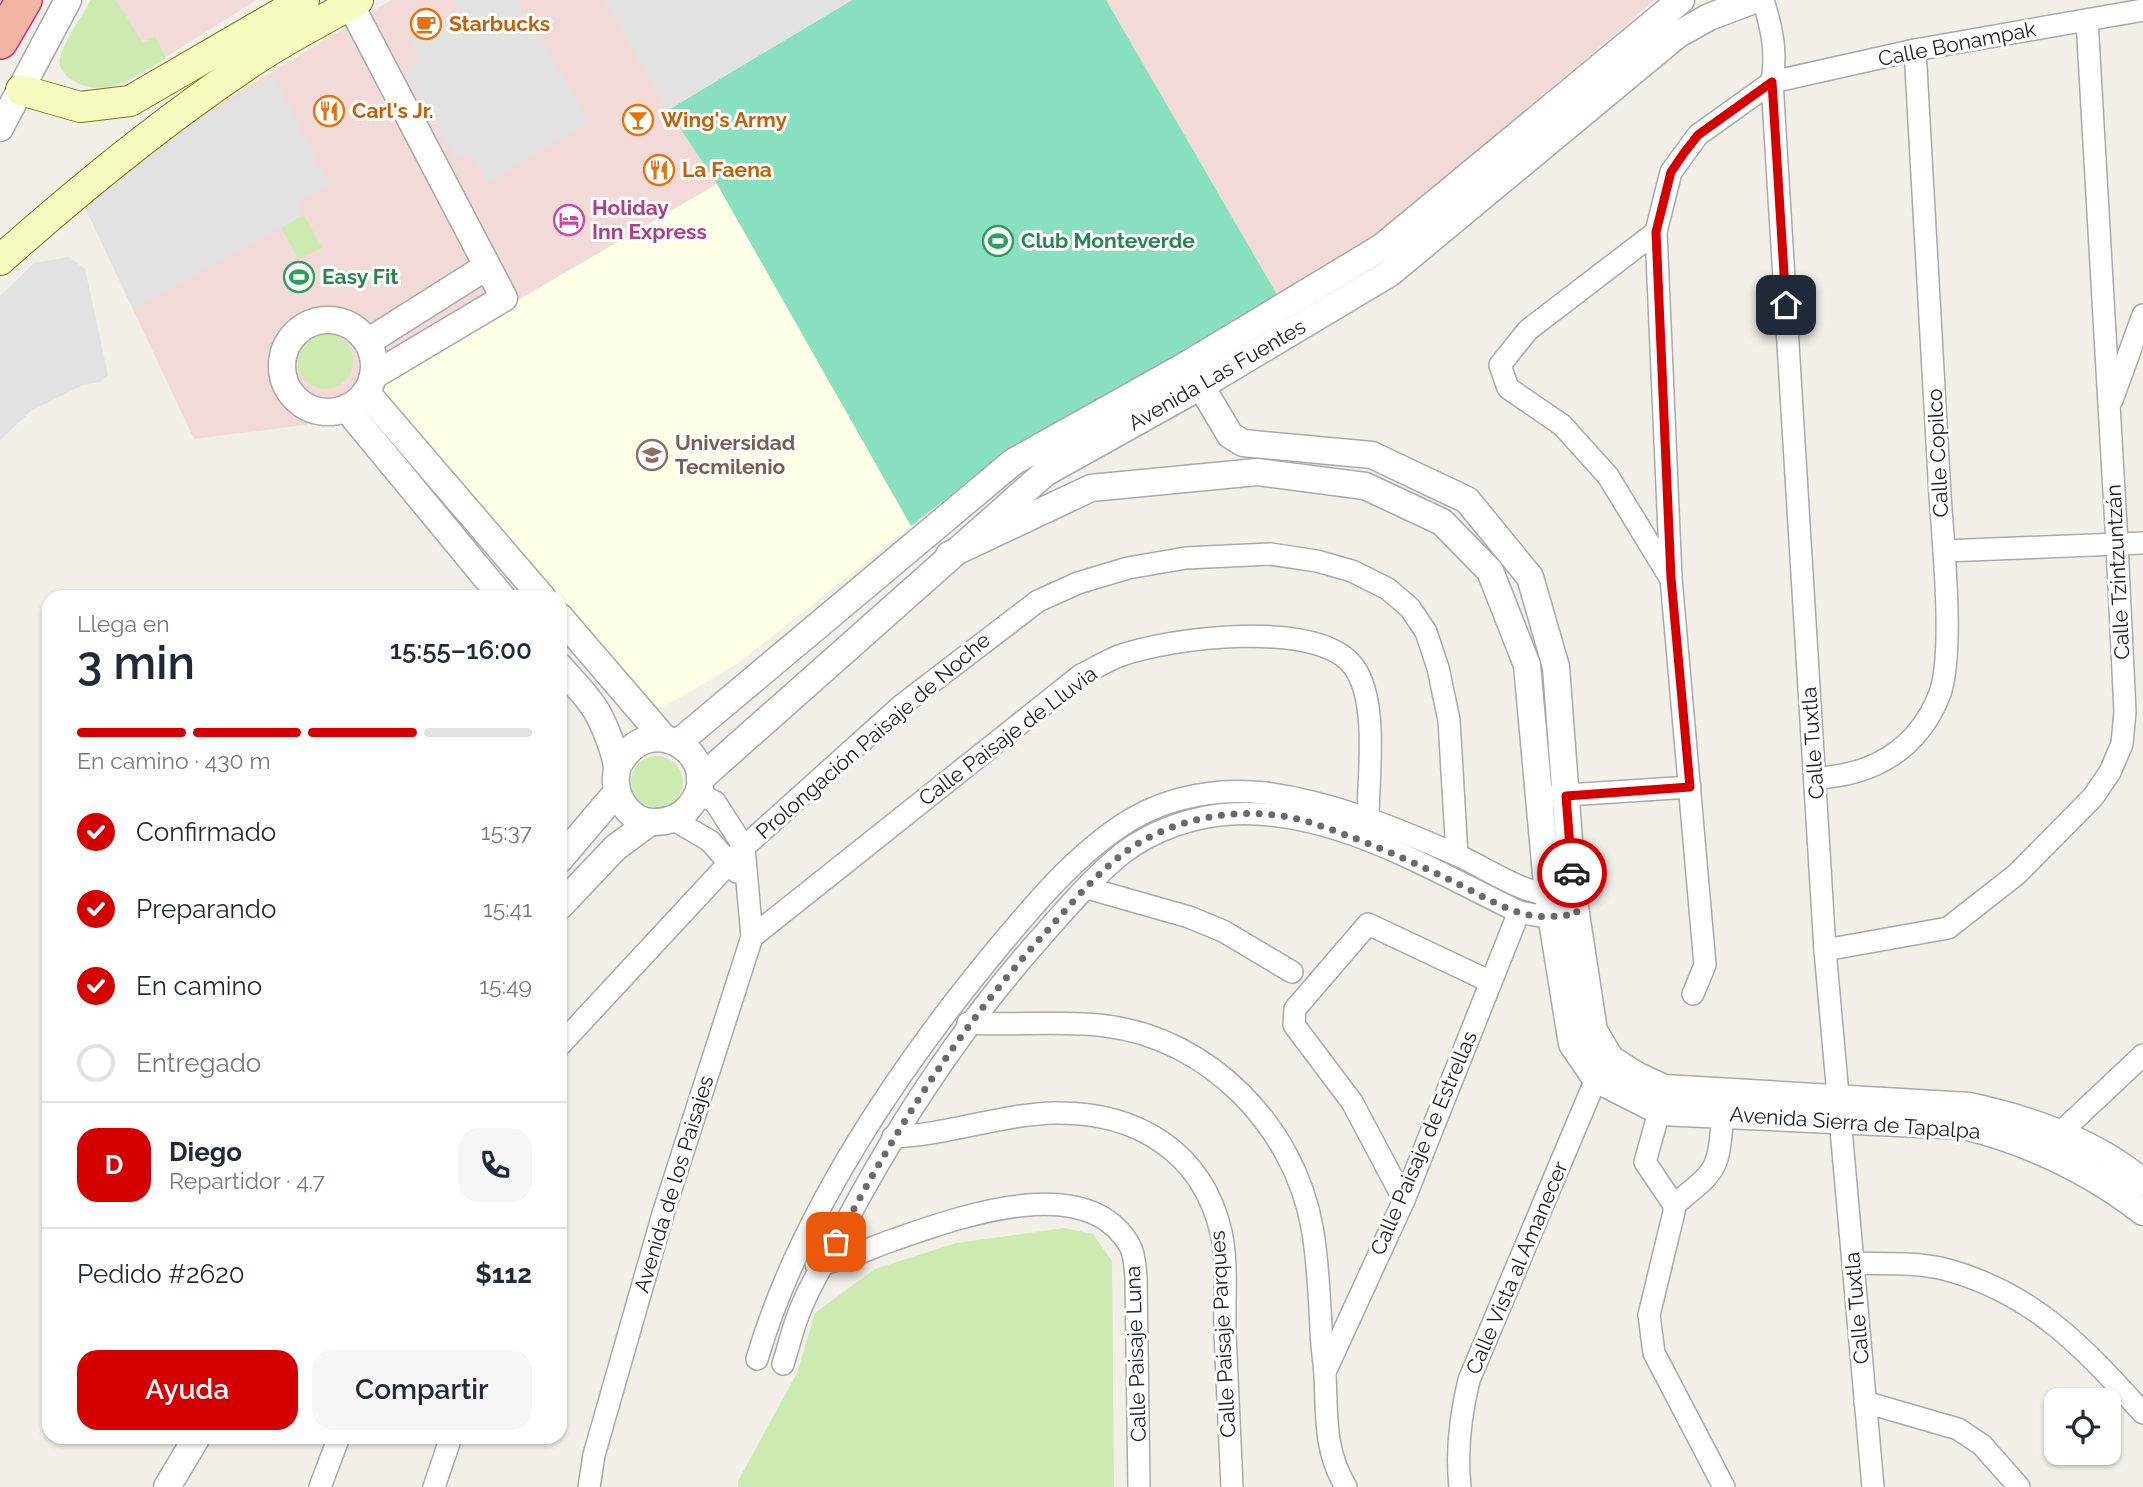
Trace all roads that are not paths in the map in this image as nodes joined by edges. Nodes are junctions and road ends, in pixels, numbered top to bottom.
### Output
1 (24, 0) edge
2 (68, 0) edge
3 (304, 0) edge
4 (1681, 0) edge
5 (1754, 0) edge
6 (1763, 0) edge
7 (352, 1) edge
8 (2143, 10) edge
9 (2087, 20) junction
10 (0, 41) edge
11 (1915, 50) junction
12 (1772, 82) junction
13 (21, 90) junction
14 (0, 128) edge
15 (1656, 232) junction
16 (0, 260) edge
17 (486, 267) junction
18 (2143, 315) edge
19 (369, 341) junction
20 (1194, 375) junction
21 (362, 392) junction
22 (2108, 412) junction
23 (2143, 543) edge
24 (2117, 544) junction
25 (1944, 551) junction
26 (949, 555) junction
27 (1671, 578) junction
28 (497, 590) edge
29 (536, 590) edge
30 (567, 625) edge
31 (567, 676) edge
32 (672, 740) junction
33 (1815, 778) junction
34 (617, 780) junction
35 (699, 786) junction
36 (1690, 787) junction
37 (1553, 796) junction
38 (1310, 812) junction
39 (1368, 819) junction
40 (662, 821) junction
41 (744, 847) junction
42 (567, 849) edge
43 (1457, 855) junction
44 (729, 863) junction
45 (746, 881) junction
46 (1087, 888) junction
47 (567, 899) edge
48 (1563, 905) junction
49 (1519, 912) junction
50 (752, 937) junction
51 (1825, 950) junction
52 (1292, 972) dead end
53 (1491, 982) junction
54 (1693, 994) dead end
55 (968, 1023) junction
56 (567, 1037) edge
57 (2143, 1055) edge
58 (1603, 1069) junction
59 (1663, 1100) junction
60 (1838, 1107) junction
61 (1723, 1114) junction
62 (893, 1137) junction
63 (2054, 1144) junction
64 (2143, 1182) edge
65 (1404, 1200) junction
66 (1674, 1205) junction
67 (2143, 1212) edge
68 (1853, 1263) junction
69 (825, 1264) junction
70 (793, 1266) junction
71 (757, 1359) dead end
72 (783, 1364) dead end
73 (1325, 1372) junction
74 (1865, 1402) junction
75 (2143, 1413) edge
76 (193, 1444) edge
77 (335, 1444) edge
78 (449, 1444) edge
79 (167, 1487) edge
80 (320, 1487) edge
81 (434, 1487) edge
82 (589, 1487) edge
83 (1139, 1487) edge
84 (1232, 1487) edge
85 (1346, 1487) edge
86 (1460, 1487) edge
87 (1724, 1487) edge
88 (1873, 1487) edge
89 (2019, 1487) edge

1 - 10 highway
2 - 13 street
3 - 13 main road
4 - 20 street, Avenida Las Fuentes
5 - 20 street, Avenida Las Fuentes
6 - 12 street, Calle Tuxtla
7 - 16 main road
7 - 17 street
8 - 9 street, Calle Bonampak
9 - 11 street, Calle Bonampak
9 - 22 street, Calle Tzintzuntzán
11 - 12 street, Calle Bonampak
11 - 25 street, Calle Copilco
12 - 15 street
12 - 33 street, Calle Tuxtla
13 - 14 street
15 - 27 street
15 - 27 street
17 - 19 street
17 - 21 street
18 - 22 street
19 - 21 street
19 - 21 street
20 - 26 street, Avenida Las Fuentes
20 - 32 street, Avenida Las Fuentes
20 - 37 street
21 - 28 street
21 - 29 street
22 - 24 street, Calle Tzintzuntzán
23 - 24 street
24 - 25 street
24 - 51 street, Calle Tzintzuntzán
25 - 33 street, Calle Copilco
26 - 35 street, Avenida Las Fuentes
26 - 37 street
27 - 36 street
30 - 32 street
31 - 34 street
32 - 34 street
32 - 35 street
33 - 51 street, Calle Tuxtla
34 - 40 street
34 - 42 street
35 - 40 street
35 - 41 street, Avenida de los Paisajes
36 - 37 street
36 - 54 street
37 - 48 street
38 - 39 street
38 - 46 street
38 - 49 street
38 - 70 street
39 - 43 street
39 - 50 street, Calle Paisaje de Lluvia
40 - 44 street
40 - 47 street
41 - 43 street, Prolongación Paisaje de Noche
41 - 44 street, Prolongación Paisaje de Noche
41 - 45 street, Avenida de los Paisajes
43 - 48 street
44 - 45 street
44 - 56 street, Prolongación Paisaje de Noche
45 - 50 street, Avenida de los Paisajes
46 - 52 street
46 - 55 street
48 - 49 street
48 - 58 street
49 - 53 street, Calle Paisaje de Estrellas
50 - 82 street, Avenida de los Paisajes
51 - 60 street, Calle Tuxtla
53 - 65 street, Calle Paisaje de Estrellas
53 - 65 street
55 - 62 street
55 - 73 street
57 - 63 street
58 - 59 street, Avenida Sierra de Tapalpa
58 - 86 street, Calle Vista al Amanecer
59 - 60 street, Avenida Sierra de Tapalpa
59 - 61 street, Avenida Sierra de Tapalpa
59 - 66 street
60 - 61 street, Avenida Sierra de Tapalpa
60 - 63 street, Avenida Sierra de Tapalpa
60 - 68 street, Calle Tuxtla
61 - 66 street
62 - 69 street
62 - 84 street, Calle Paisaje Parques
63 - 64 street, Avenida Sierra de Tapalpa
63 - 67 street, Avenida Sierra de Tapalpa
65 - 73 street, Calle Paisaje de Estrellas
66 - 87 street
68 - 74 street, Calle Tuxtla
68 - 75 street
69 - 70 street, Calle Paisaje Luna
69 - 72 street
69 - 83 street, Calle Paisaje Luna
70 - 71 street
73 - 85 street
74 - 88 street, Calle Tuxtla
74 - 89 street
76 - 79 street
77 - 80 street
78 - 81 street

